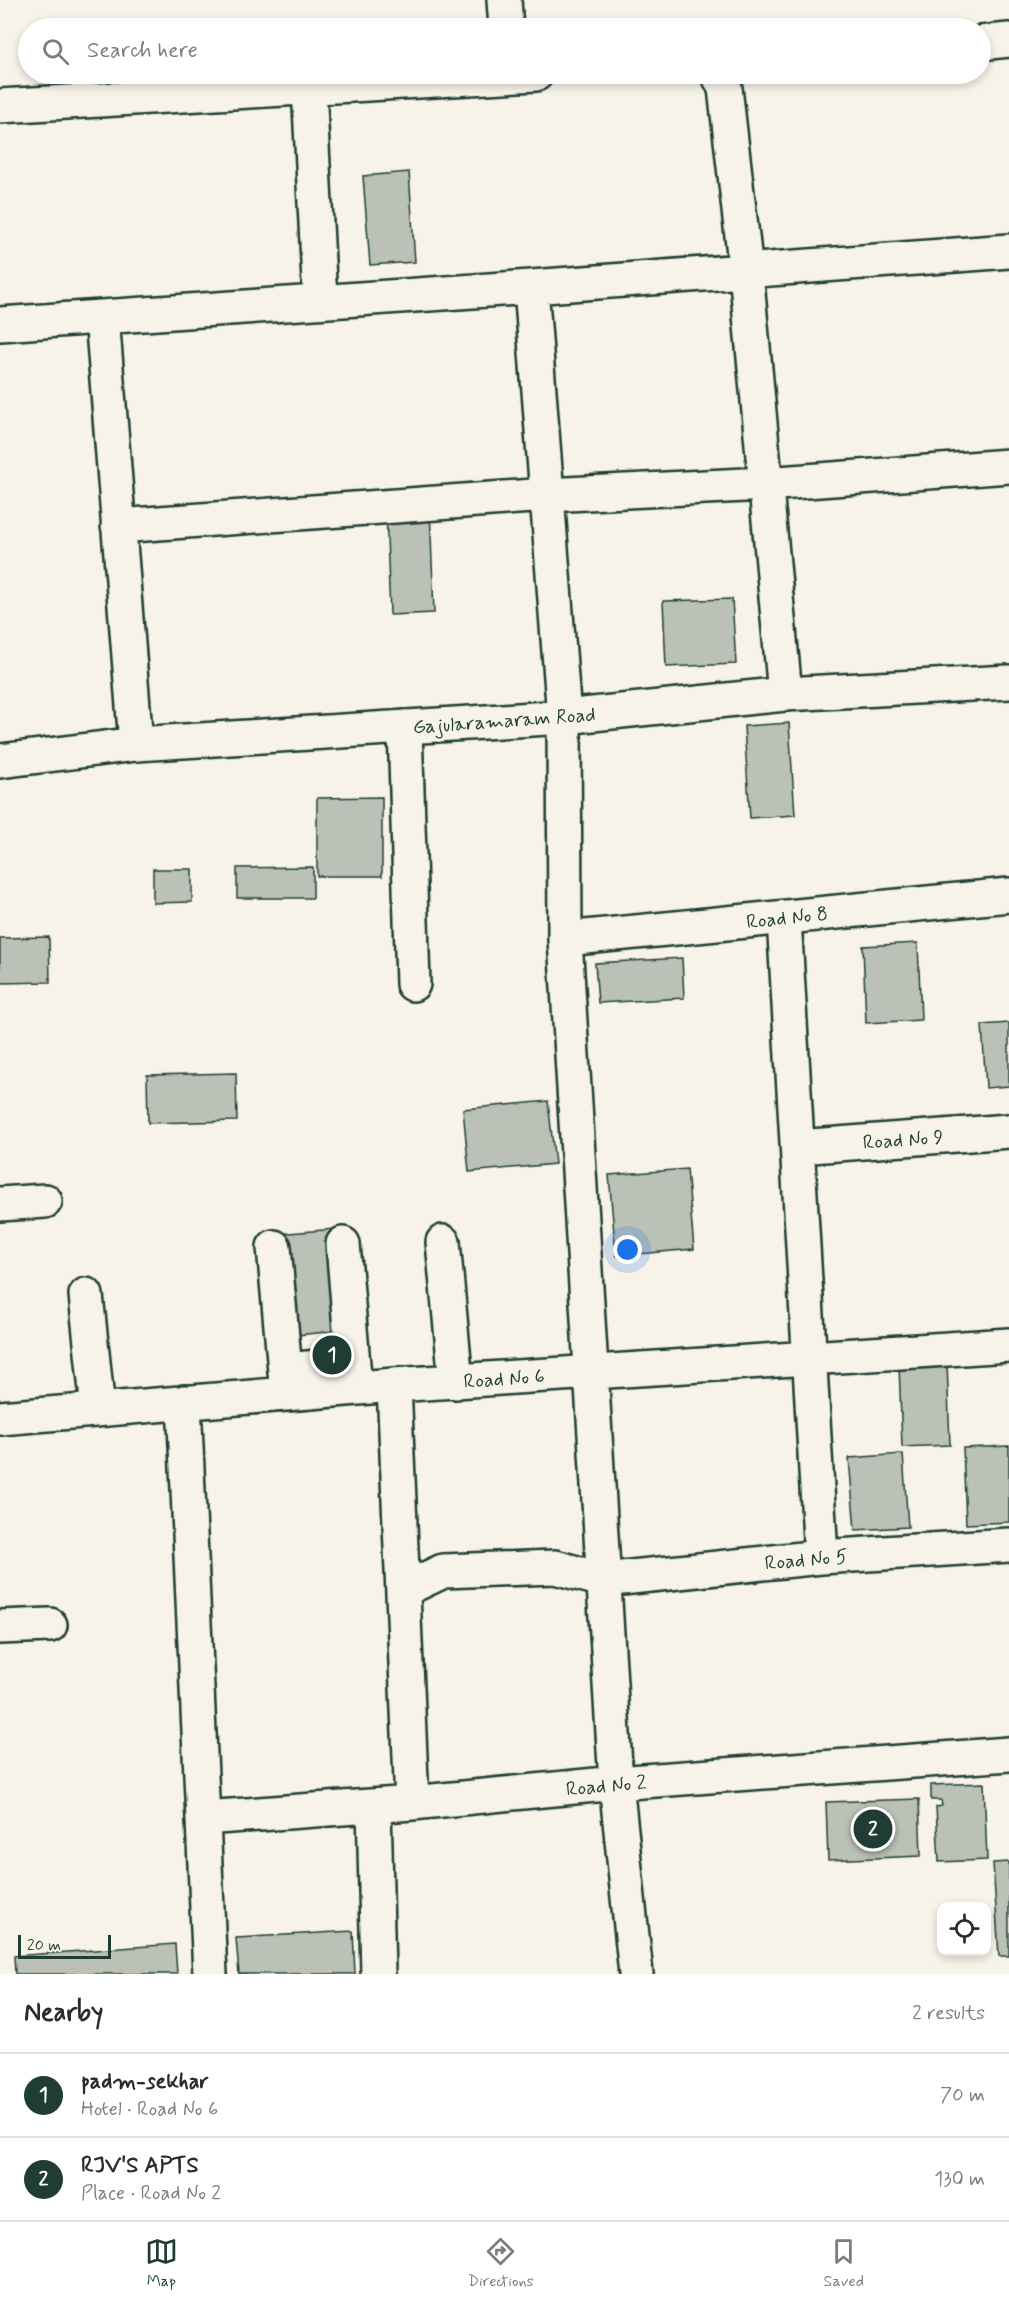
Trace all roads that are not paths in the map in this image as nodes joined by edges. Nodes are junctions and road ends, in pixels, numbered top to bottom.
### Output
1 (504, 0) edge
2 (505, 18) edge
3 (1009, 40) edge
4 (991, 42) edge
5 (357, 84) edge
6 (723, 84) edge
7 (309, 87) junction
8 (0, 106) edge
9 (1009, 251) edge
10 (746, 271) junction
11 (531, 287) junction
12 (320, 301) junction
13 (102, 317) junction
14 (0, 324) edge
15 (1009, 466) edge
16 (765, 484) junction
17 (547, 495) junction
18 (118, 526) junction
19 (1009, 682) edge
20 (785, 694) junction
21 (564, 717) junction
22 (405, 727) junction
23 (136, 744) junction
24 (0, 761) edge
25 (1009, 895) edge
26 (784, 918) junction
27 (565, 939) junction
28 (413, 984) dead end
29 (1009, 1131) edge
30 (798, 1147) junction
31 (45, 1201) dead end
32 (0, 1204) edge
33 (443, 1242) dead end
34 (343, 1244) dead end
35 (274, 1247) dead end
36 (86, 1296) dead end
37 (1009, 1345) edge
38 (810, 1358) junction
39 (591, 1373) junction
40 (354, 1376) junction
41 (286, 1382) junction
42 (456, 1382) junction
43 (394, 1385) junction
44 (184, 1402) junction
45 (98, 1410) junction
46 (0, 1418) edge
47 (1009, 1545) edge
48 (821, 1557) junction
49 (603, 1580) junction
50 (403, 1590) junction
51 (50, 1625) dead end
52 (0, 1627) edge
53 (1009, 1754) edge
54 (616, 1783) junction
55 (412, 1803) junction
56 (374, 1806) junction
57 (202, 1818) junction
58 (210, 1974) edge
59 (378, 1974) edge
60 (636, 1974) edge

1 - 2 street
3 - 4 street
5 - 7 street
6 - 10 street
7 - 8 street
7 - 12 street
9 - 10 street
10 - 11 street
10 - 16 street
11 - 12 street
11 - 17 street
12 - 13 street
13 - 14 street
13 - 18 street
15 - 16 street
16 - 17 street
16 - 20 street
17 - 18 street
17 - 21 street
18 - 23 street
19 - 20 street, Gajularamaram Road
20 - 21 street, Gajularamaram Road
21 - 22 street, Gajularamaram Road
21 - 27 street
22 - 23 street, Gajularamaram Road
22 - 28 street
23 - 24 street, Gajularamaram Road
25 - 26 street, Road No 8
26 - 27 street, Road No 8
26 - 30 street
27 - 39 street
29 - 30 street, Road No 9
30 - 38 street
31 - 32 street
33 - 42 street
34 - 40 street
35 - 41 street
36 - 45 street
37 - 38 street, Road No 6
38 - 39 street, Road No 6
38 - 48 street
39 - 42 street, Road No 6
39 - 49 street
40 - 41 street, Road No 6
40 - 43 street, Road No 6
41 - 44 street, Road No 6
42 - 43 street, Road No 6
43 - 50 street
44 - 45 street, Road No 6
44 - 57 street
45 - 46 street, Road No 6
47 - 48 street, Road No 5
48 - 49 street, Road No 5
49 - 50 street
49 - 54 street
50 - 55 street
51 - 52 street
53 - 54 street, Road No 2
54 - 55 street, Road No 2
54 - 60 street
55 - 56 street, Road No 2
56 - 57 street, Road No 2
56 - 59 street
57 - 58 street

